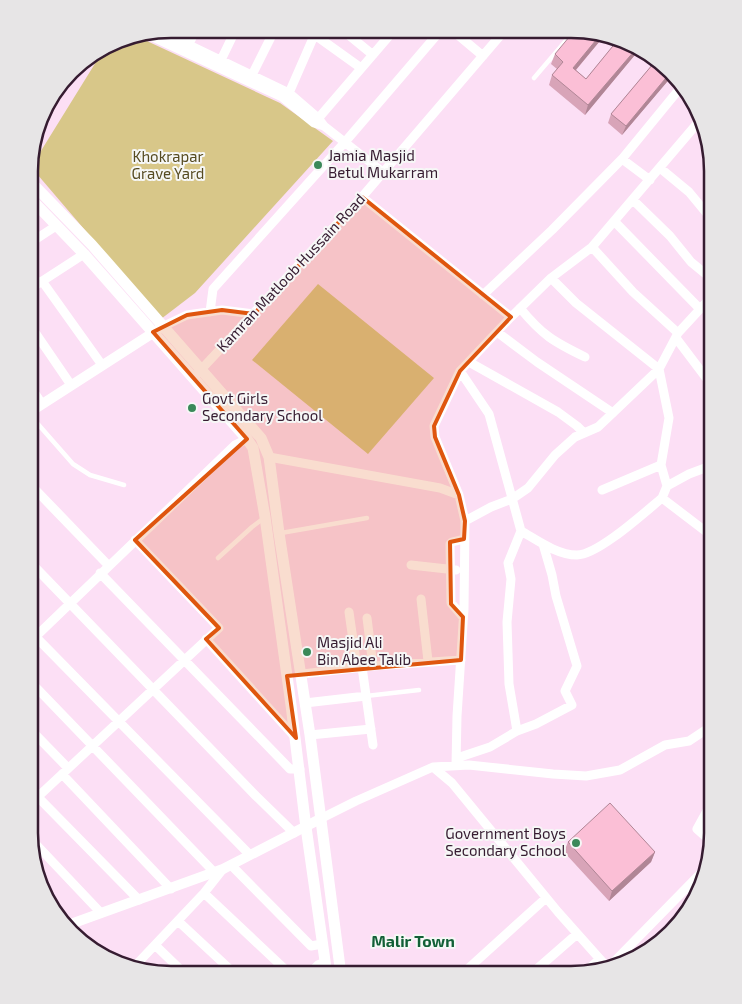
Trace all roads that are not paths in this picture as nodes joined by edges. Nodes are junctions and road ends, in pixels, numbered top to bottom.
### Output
1 (177, 38) edge
2 (192, 38) edge
3 (232, 38) edge
4 (270, 38) edge
5 (313, 38) edge
6 (324, 38) edge
7 (352, 38) edge
8 (387, 38) edge
9 (434, 38) edge
10 (462, 38) edge
11 (498, 38) edge
12 (568, 38) edge
13 (157, 39) edge
14 (189, 44) junction
15 (373, 55) junction
16 (483, 56) junction
17 (221, 60) junction
18 (361, 68) junction
19 (252, 75) junction
20 (534, 78) dead end
21 (678, 91) edge
22 (289, 93) junction
23 (316, 120) junction
24 (696, 125) edge
25 (345, 142) junction
26 (622, 159) junction
27 (660, 168) junction
28 (384, 172) junction
29 (650, 180) junction
30 (38, 189) edge
31 (362, 197) junction
32 (633, 200) junction
33 (38, 207) edge
34 (704, 210) edge
35 (614, 221) junction
36 (56, 226) junction
37 (38, 238) edge
38 (592, 247) junction
39 (84, 254) junction
40 (704, 273) edge
41 (551, 278) junction
42 (42, 281) junction
43 (38, 284) edge
44 (483, 295) junction
45 (702, 307) joint
46 (520, 308) junction
47 (210, 312) junction
48 (254, 314) junction
49 (511, 317) junction
50 (164, 326) junction
51 (153, 332) junction
52 (497, 332) junction
53 (38, 336) edge
54 (677, 336) junction
55 (585, 357) dead end
56 (468, 362) junction
57 (102, 365) junction
58 (659, 368) junction
59 (202, 369) junction
60 (460, 371) junction
61 (704, 374) edge
62 (193, 378) junction
63 (71, 385) junction
64 (38, 398) edge
65 (42, 404) junction
66 (38, 407) edge
67 (613, 413) junction
68 (38, 422) edge
69 (584, 433) junction
70 (247, 439) junction
71 (270, 457) junction
72 (661, 465) junction
73 (704, 468) edge
74 (124, 485) dead end
75 (667, 486) junction
76 (602, 490) dead end
77 (38, 492) edge
78 (459, 495) junction
79 (662, 498) junction
80 (512, 499) junction
81 (265, 518) junction
82 (367, 518) dead end
83 (465, 521) junction
84 (704, 530) edge
85 (521, 531) junction
86 (279, 533) junction
87 (464, 539) junction
88 (135, 540) junction
89 (543, 544) junction
90 (218, 558) dead end
91 (108, 565) junction
92 (411, 565) dead end
93 (450, 569) junction
94 (38, 570) edge
95 (285, 570) junction
96 (463, 570) junction
97 (272, 572) junction
98 (100, 574) junction
99 (421, 598) dead end
100 (70, 602) junction
101 (349, 612) dead end
102 (463, 617) junction
103 (367, 618) dead end
104 (38, 631) edge
105 (206, 640) junction
106 (38, 644) edge
107 (184, 660) junction
108 (460, 660) junction
109 (428, 661) junction
110 (373, 666) junction
111 (360, 667) junction
112 (302, 674) junction
113 (152, 688) junction
114 (38, 689) edge
115 (419, 690) dead end
116 (366, 696) junction
117 (306, 703) junction
118 (118, 721) junction
119 (371, 729) junction
120 (517, 731) junction
121 (704, 732) edge
122 (310, 735) junction
123 (296, 738) junction
124 (38, 739) edge
125 (373, 744) dead end
126 (92, 746) junction
127 (456, 762) junction
128 (433, 767) junction
129 (300, 769) junction
130 (65, 771) junction
131 (38, 797) joint
132 (704, 816) edge
133 (322, 818) junction
134 (306, 826) junction
135 (294, 833) junction
136 (704, 835) edge
137 (39, 847) edge
138 (250, 855) junction
139 (223, 869) junction
140 (696, 878) edge
141 (171, 889) junction
142 (204, 893) junction
143 (546, 898) junction
144 (139, 900) junction
145 (101, 913) junction
146 (178, 921) junction
147 (73, 922) edge
148 (578, 934) junction
149 (322, 944) junction
150 (155, 945) junction
151 (617, 958) edge
152 (600, 959) junction
153 (138, 962) edge
154 (325, 962) junction
155 (603, 962) edge
156 (594, 964) edge
157 (177, 966) edge
158 (227, 966) edge
159 (282, 966) edge
160 (317, 966) edge
161 (326, 966) edge
162 (339, 966) edge
163 (471, 966) edge
164 (541, 966) edge

1 - 14 street
2 - 14 street
3 - 17 street
4 - 19 street
5 - 22 street
6 - 18 street
7 - 15 street
8 - 15 street
9 - 25 street
10 - 16 street
11 - 16 street, Kamran Matloob Hussain Road
12 - 20 lane
13 - 23 street
14 - 17 street
15 - 18 street
16 - 28 street, Kamran Matloob Hussain Road
17 - 19 street
18 - 23 street
19 - 22 street
21 - 26 street
22 - 23 street
23 - 25 street
24 - 27 street
25 - 28 street
25 - 47 street
26 - 29 street
26 - 44 street
27 - 29 street
27 - 34 street
28 - 31 street, Kamran Matloob Hussain Road
29 - 32 street
30 - 50 main road
31 - 44 street
31 - 48 street, Kamran Matloob Hussain Road
32 - 35 street
32 - 40 street
33 - 36 main road
35 - 38 street
35 - 45 street
36 - 37 street
36 - 39 main road
38 - 41 street
38 - 54 street
39 - 42 street
39 - 51 main road
41 - 46 street
41 - 58 street
42 - 43 street
42 - 57 street
44 - 49 street
45 - 54 street
46 - 49 street
46 - 55 street
47 - 48 street
47 - 50 street
48 - 59 street, Kamran Matloob Hussain Road
49 - 52 street
50 - 51 street
50 - 59 main road
51 - 57 street
51 - 62 main road
52 - 56 street
52 - 67 street
53 - 63 street
54 - 58 street
54 - 61 street
56 - 60 street
56 - 69 street
57 - 63 street
58 - 67 street
58 - 72 street
59 - 62 street, Kamran Matloob Hussain Road
59 - 71 main road
60 - 78 street
60 - 80 street
62 - 70 main road
63 - 65 street
64 - 65 street
65 - 66 street
67 - 69 street
68 - 74 lane
69 - 80 street
70 - 81 main road
70 - 88 street
71 - 78 street
71 - 86 main road
72 - 75 street
72 - 76 street
73 - 75 street
75 - 79 street
77 - 91 street
78 - 83 street
79 - 84 street
79 - 89 street
80 - 83 street
80 - 85 street
81 - 90 lane
81 - 97 main road
82 - 86 lane
83 - 87 street
85 - 89 street
85 - 120 street
86 - 95 main road
87 - 93 street
87 - 96 street
88 - 91 street
88 - 105 street
89 - 120 street
91 - 98 street
92 - 93 street
93 - 96 street
93 - 102 street
94 - 100 street
95 - 97 street
95 - 112 main road
96 - 102 street
97 - 123 main road
98 - 100 street
98 - 107 street
99 - 109 street
100 - 104 street
100 - 113 street
101 - 111 street
102 - 108 street
103 - 110 street
105 - 107 street
105 - 123 street
106 - 118 street
107 - 113 street
107 - 129 street
108 - 109 street
108 - 127 street
109 - 110 street
110 - 111 street
111 - 112 street
111 - 116 street
112 - 117 main road
113 - 118 street
113 - 135 street
114 - 126 street
115 - 116 lane
116 - 117 street
116 - 119 street
117 - 122 main road
118 - 126 street
118 - 138 street
119 - 122 street
119 - 125 street
120 - 127 street
121 - 127 street
122 - 133 main road
123 - 129 main road
124 - 130 street
126 - 130 street
126 - 139 street
127 - 128 street
128 - 133 street
128 - 143 street
129 - 134 main road
130 - 131 street
130 - 141 street
131 - 144 street
132 - 136 street
133 - 134 street
133 - 162 main road
134 - 135 street
134 - 149 main road
135 - 138 street
137 - 145 street
138 - 139 street
139 - 141 street
139 - 142 street
139 - 149 street
140 - 151 street
141 - 144 street
142 - 146 street
142 - 159 street
143 - 148 street
143 - 163 street
144 - 145 street
145 - 147 street
146 - 150 street
146 - 158 street
148 - 152 street
148 - 164 street
149 - 154 main road
150 - 153 street
150 - 157 street
152 - 155 street
152 - 156 street
154 - 160 street
154 - 161 main road

